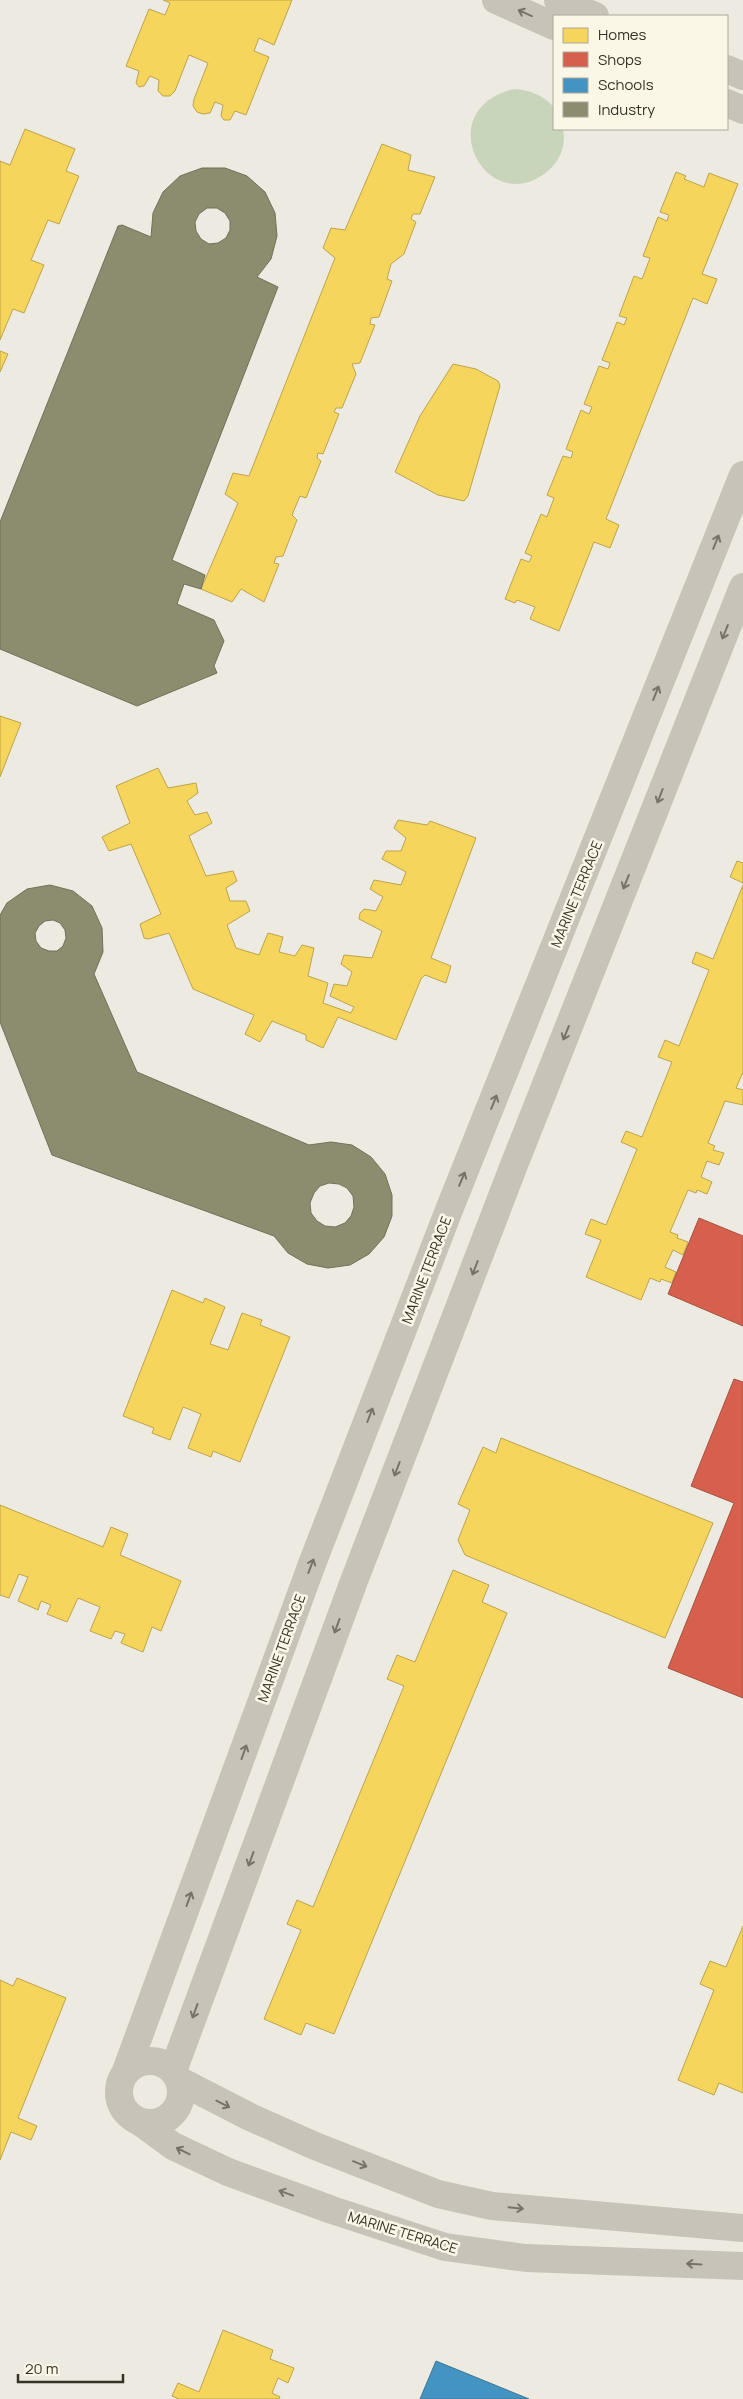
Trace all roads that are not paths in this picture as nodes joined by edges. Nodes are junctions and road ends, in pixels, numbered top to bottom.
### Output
1 (496, 0) edge
2 (558, 0) edge
3 (593, 15) edge
4 (553, 26) edge
5 (728, 69) edge
6 (743, 76) edge
7 (728, 103) edge
8 (743, 110) edge
9 (743, 475) edge
10 (743, 587) edge
11 (126, 2071) junction
12 (176, 2076) junction
13 (143, 2124) junction
14 (743, 2228) edge
15 (743, 2266) edge

4 -> 1 street
2 - 3 street
5 - 6 street
7 - 8 street
11 -> 9 street, MARINE TERRACE
10 -> 12 street
11 - 12 street
11 - 13 street
12 - 13 street
12 -> 14 street
15 -> 13 street, MARINE TERRACE

